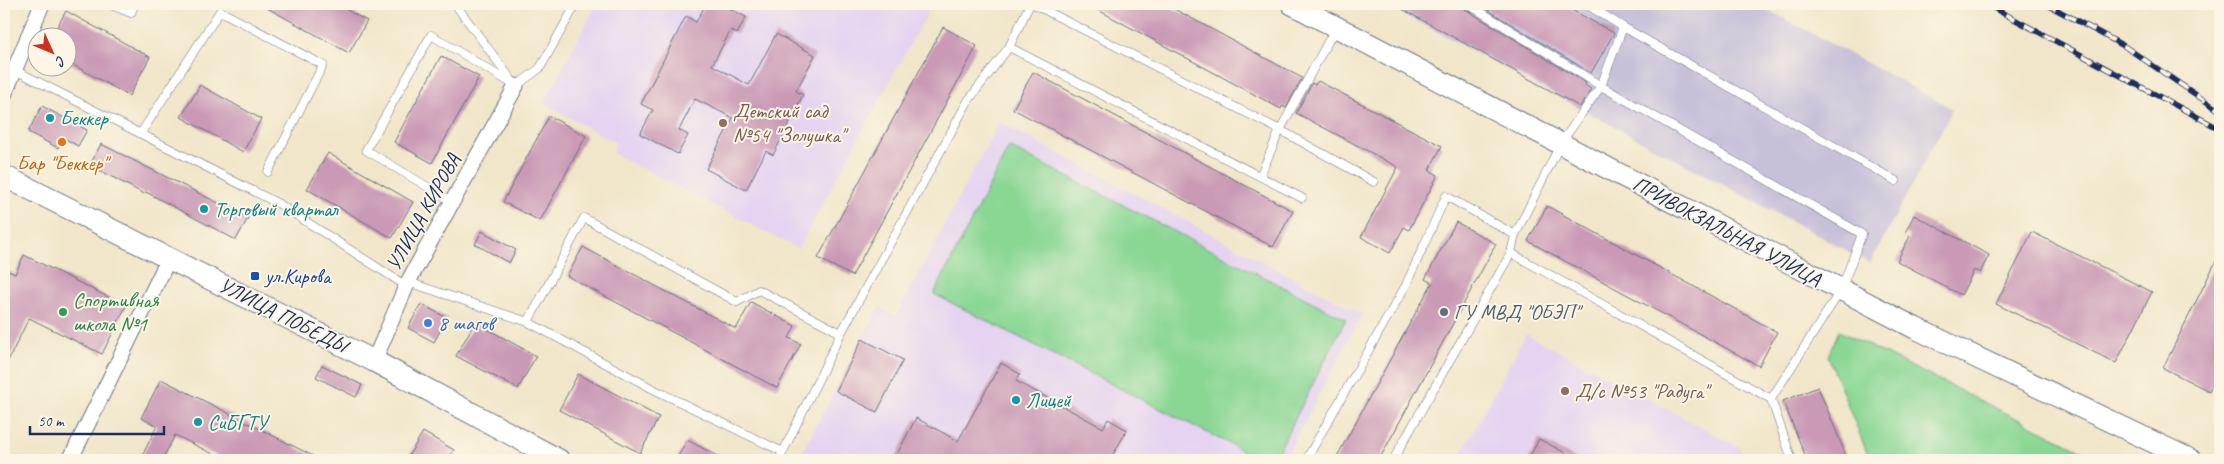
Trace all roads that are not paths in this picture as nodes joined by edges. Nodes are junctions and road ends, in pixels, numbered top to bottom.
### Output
1 (40, 4) edge
2 (109, 4) edge
3 (135, 4) edge
4 (455, 4) edge
5 (576, 4) edge
6 (1032, 4) edge
7 (1292, 4) edge
8 (1468, 4) edge
9 (1586, 4) edge
10 (1336, 26) junction
11 (1623, 27) junction
12 (1009, 47) junction
13 (15, 70) junction
14 (516, 86) junction
15 (1601, 86) junction
16 (4, 95) edge
17 (1280, 130) junction
18 (141, 133) junction
19 (1561, 143) junction
20 (268, 172) dead end
21 (4, 176) edge
22 (1260, 176) junction
23 (1374, 182) dead end
24 (1896, 182) dead end
25 (1302, 198) dead end
26 (453, 203) junction
27 (1515, 235) junction
28 (1511, 253) junction
29 (169, 258) junction
30 (408, 282) junction
31 (1841, 290) junction
32 (528, 322) junction
33 (841, 334) junction
34 (374, 361) junction
35 (1771, 399) junction
36 (783, 452) junction
37 (2164, 455) edge
38 (70, 460) edge
39 (559, 460) edge
40 (779, 460) edge
41 (1306, 460) edge
42 (1394, 460) edge
43 (1792, 460) edge
44 (2191, 460) edge

1 - 13 street
2 - 3 lane
4 - 14 lane
5 - 14 lane
6 - 12 lane
6 - 17 lane
7 - 10 street, ПРИВОКЗАЛЬНАЯ УЛИЦА
8 - 15 lane
9 - 11 lane
10 - 17 lane
10 - 19 street, ПРИВОКЗАЛЬНАЯ УЛИЦА
11 - 15 lane
11 - 24 lane
12 - 22 lane
12 - 33 lane
13 - 16 street
13 - 18 lane
14 - 26 street, УЛИЦА КИРОВА
14 - 26 lane
15 - 19 lane
15 - 31 lane
17 - 22 lane
17 - 23 lane
18 - 20 lane
18 - 30 lane
19 - 27 lane
19 - 31 street, ПРИВОКЗАЛЬНАЯ УЛИЦА
21 - 29 street, УЛИЦА ПОБЕДЫ
22 - 25 lane
26 - 30 street, УЛИЦА КИРОВА
27 - 28 lane
27 - 41 lane
28 - 35 lane
28 - 42 lane
29 - 34 street, УЛИЦА ПОБЕДЫ
29 - 38 street
30 - 32 lane
30 - 34 street, УЛИЦА КИРОВА
31 - 35 lane
31 - 37 street, ПРИВОКЗАЛЬНАЯ УЛИЦА
32 - 33 lane
32 - 36 lane
33 - 36 lane
34 - 39 street, УЛИЦА ПОБЕДЫ
35 - 43 lane
36 - 40 lane
37 - 44 street, ПРИВОКЗАЛЬНАЯ УЛИЦА

